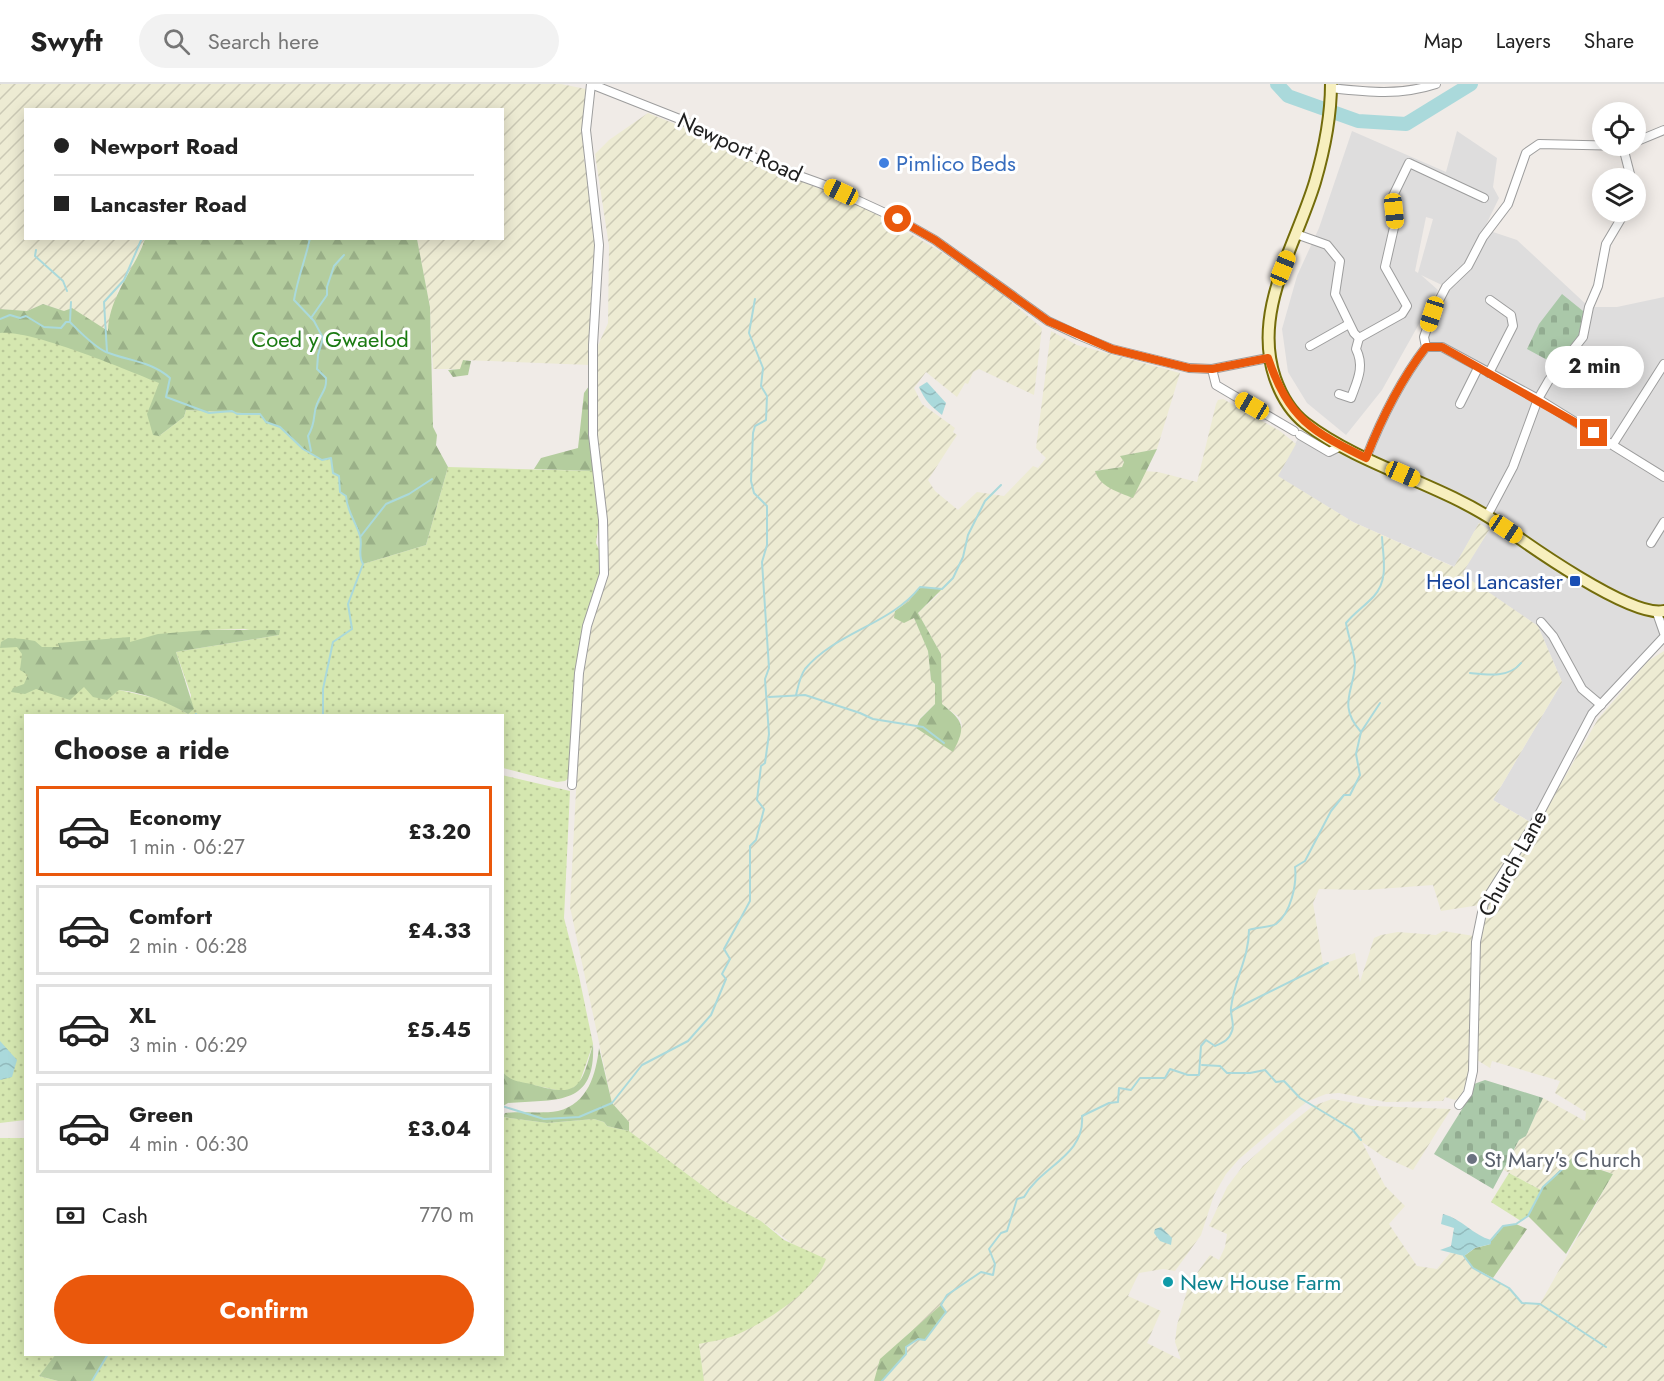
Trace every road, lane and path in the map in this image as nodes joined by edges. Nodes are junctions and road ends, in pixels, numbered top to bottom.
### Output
1 (591, 84) edge
2 (1436, 84) edge
3 (1331, 86) edge
4 (1664, 130) edge
5 (1646, 137) edge
6 (1592, 145) edge
7 (1484, 198) dead end
8 (1619, 222) edge
9 (1296, 234) junction
10 (1490, 300) dead end
11 (1349, 324) junction
12 (1359, 338) junction
13 (1310, 346) dead end
14 (1426, 347) junction
15 (1268, 358) junction
16 (1664, 364) edge
17 (1478, 368) junction
18 (1212, 369) junction
19 (1489, 373) junction
20 (1339, 394) dead end
21 (1538, 399) junction
22 (1460, 404) dead end
23 (1613, 444) junction
24 (1341, 446) junction
25 (1366, 458) junction
26 (1664, 477) edge
27 (1486, 516) junction
28 (1664, 522) edge
29 (1651, 543) dead end
30 (1660, 612) edge
31 (1541, 622) dead end
32 (1664, 635) edge
33 (1601, 705) junction
34 (572, 785) dead end
35 (1459, 1105) dead end

1 - 18 street, Newport Road
1 - 34 street
2 - 3 street
3 - 9 street
4 - 5 street
6 - 14 street
7 - 12 street
8 - 21 street
9 - 11 street
9 - 15 street
10 - 19 street
11 - 12 street
11 - 13 street
12 - 20 street
14 - 17 street
14 - 25 street
15 - 18 street, Newport Road
15 - 24 street
16 - 23 street
17 - 19 street
17 - 22 street
18 - 24 street
19 - 21 street
21 - 23 street
21 - 27 street
23 - 26 street
24 - 25 street
25 - 27 street
27 - 30 street
28 - 29 street
30 - 32 street
31 - 33 street
32 - 33 street, Church Lane
33 - 35 street, Church Lane

